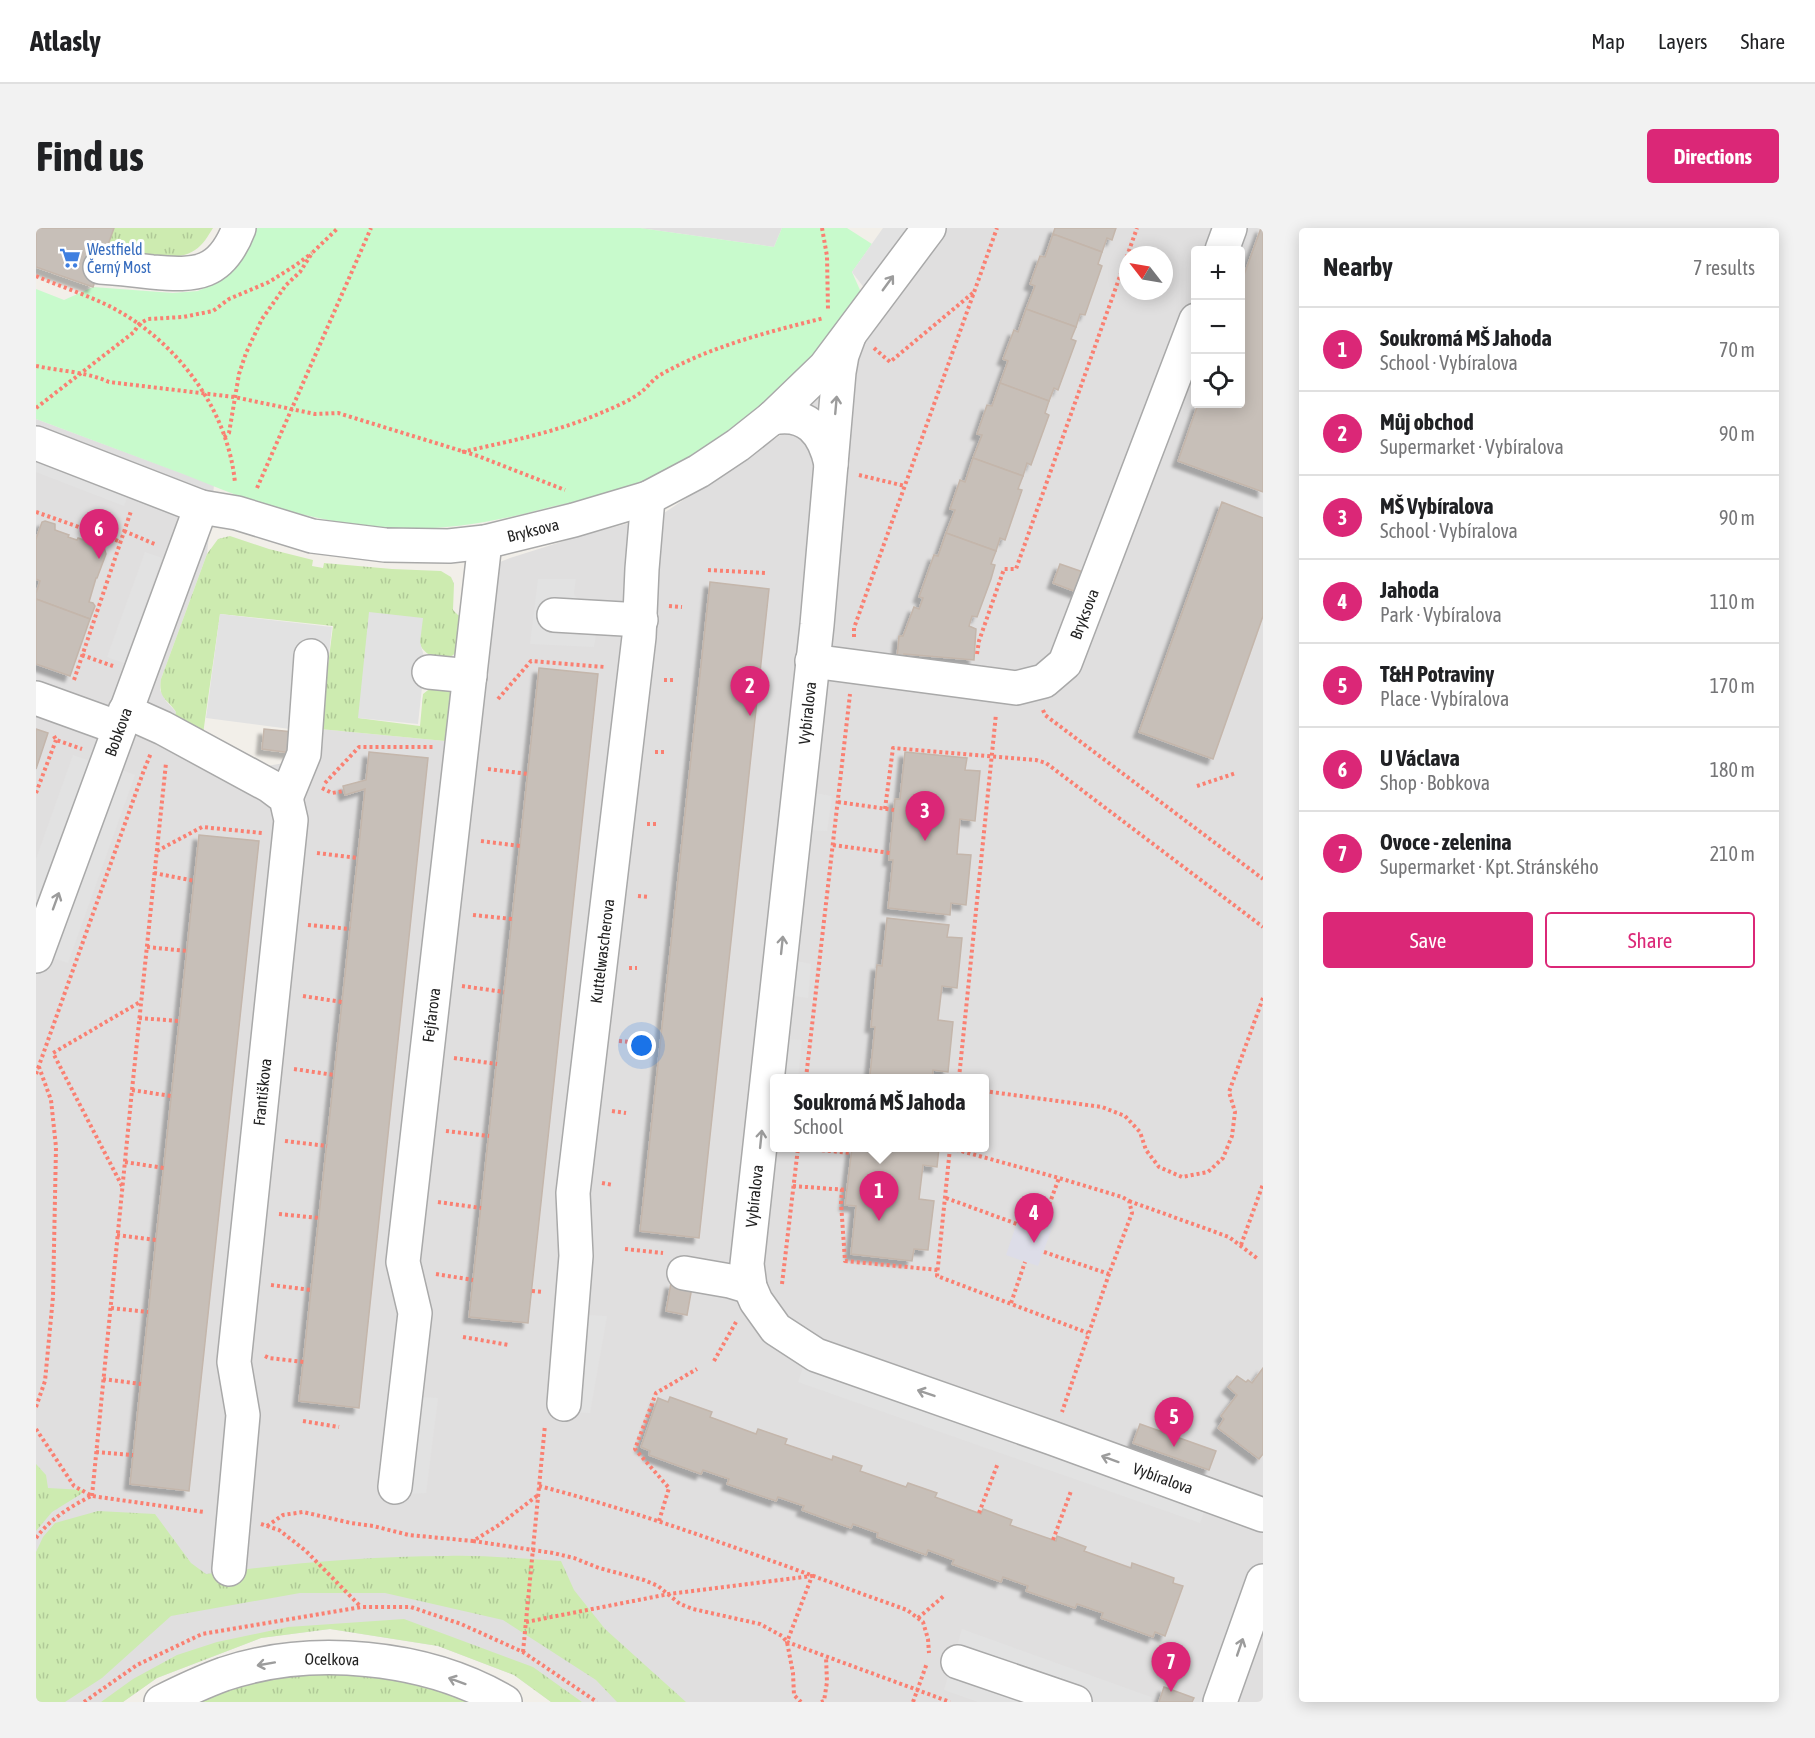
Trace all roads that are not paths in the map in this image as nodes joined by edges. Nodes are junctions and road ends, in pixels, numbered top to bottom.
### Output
1 (223, 228) edge
2 (239, 228) edge
3 (929, 228) edge
4 (1230, 228) edge
5 (1223, 246) edge
6 (100, 267) dead end
7 (170, 274) junction
8 (851, 333) junction
9 (1191, 333) edge
10 (772, 418) junction
11 (36, 442) edge
12 (831, 464) junction
13 (648, 498) junction
14 (201, 507) junction
15 (485, 542) junction
16 (655, 614) junction
17 (554, 615) dead end
18 (311, 656) dead end
19 (812, 662) junction
20 (429, 672) dead end
21 (470, 676) junction
22 (36, 698) edge
23 (122, 719) junction
24 (286, 798) junction
25 (36, 956) edge
26 (676, 1263) road end
27 (766, 1287) junction
28 (555, 1412) road end
29 (395, 1487) dead end
30 (1263, 1515) edge
31 (229, 1569) dead end
32 (1263, 1581) edge
33 (958, 1662) dead end
34 (161, 1702) edge
35 (504, 1702) edge
36 (1075, 1702) edge
37 (1220, 1702) edge

1 - 7 street
2 - 7 street
8 -> 3 street, Bryksova
4 - 5 street
6 - 7 street
8 - 10 street, Bryksova
12 -> 8 street, Vybíralova
9 - 19 street, Bryksova
10 - 12 street
10 - 13 street, Bryksova
11 - 14 street, Bryksova
12 - 19 street, Vybíralova
13 - 15 street, Bryksova
13 - 16 street, Kuttelwascherova
14 - 15 street, Bryksova
14 - 23 street, Bobkova
15 - 21 street, Fejfarova
16 - 17 street
16 - 28 street, Kuttelwascherova
18 - 24 street
27 -> 19 street, Vybíralova
20 - 21 street
21 - 29 street, Fejfarova
22 - 23 street
23 - 24 street
25 -> 23 street, Bobkova
24 - 31 street, Františkova
26 - 27 street
30 -> 27 street, Vybíralova
37 -> 32 street
33 - 36 street
35 -> 34 street, Ocelkova

